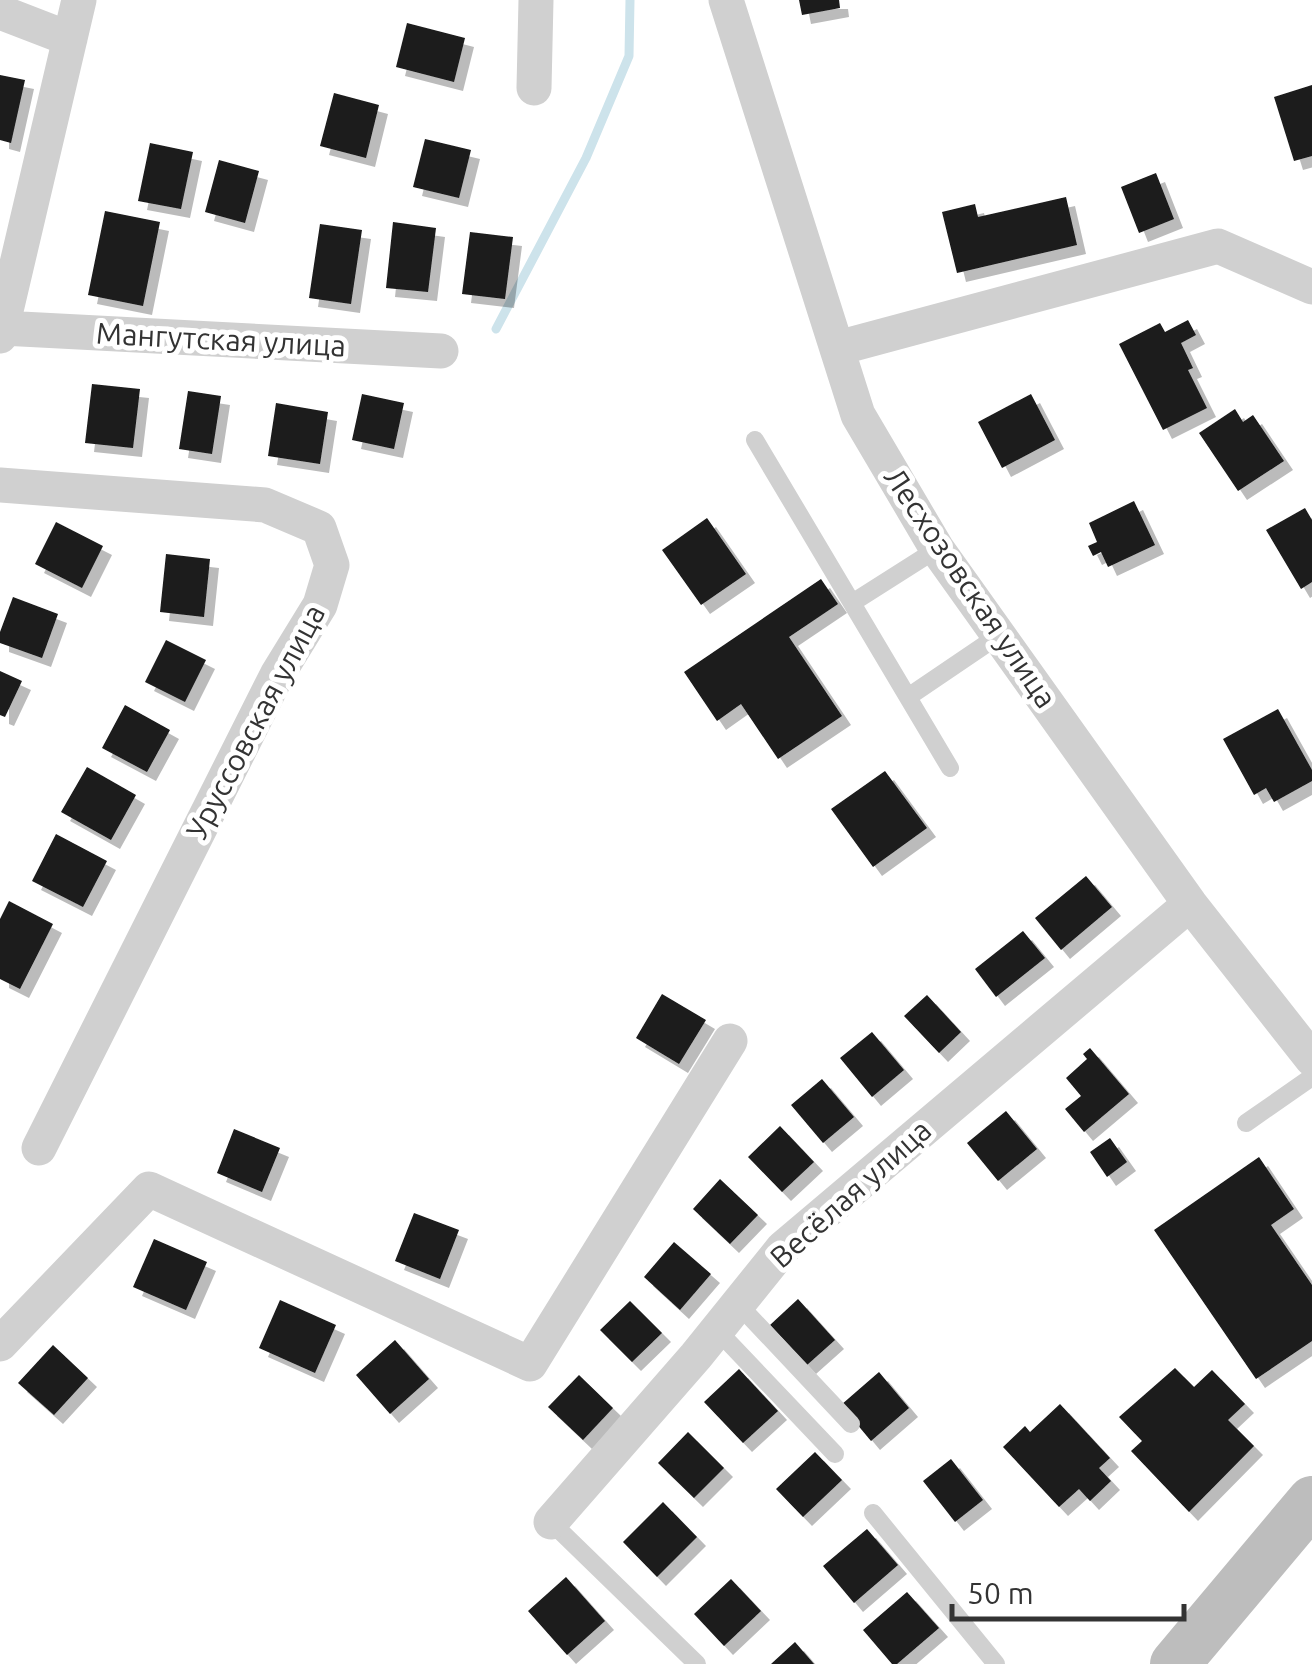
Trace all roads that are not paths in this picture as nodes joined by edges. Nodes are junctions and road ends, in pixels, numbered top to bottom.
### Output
1 (78, 0) edge
2 (536, 0) edge
3 (726, 0) edge
4 (0, 12) edge
5 (70, 39) junction
6 (534, 88) dead end
7 (1312, 287) edge
8 (1, 332) edge
9 (838, 348) junction
10 (441, 351) dead end
11 (755, 440) dead end
12 (0, 484) edge
13 (924, 556) junction
14 (852, 603) junction
15 (998, 636) junction
16 (908, 696) junction
17 (950, 768) dead end
18 (1190, 904) junction
19 (730, 1041) dead end
20 (1308, 1074) edge
21 (1246, 1123) dead end
22 (38, 1148) dead end
23 (727, 1317) junction
24 (0, 1344) edge
25 (852, 1424) dead end
26 (835, 1454) dead end
27 (1312, 1502) edge
28 (873, 1513) dead end
29 (551, 1522) joint
30 (697, 1664) edge
31 (996, 1664) edge
32 (1175, 1664) edge

1 - 5 street
2 - 6 street
3 - 9 street, Лесхозовская улица
4 - 5 street
5 - 8 street
7 - 9 street
8 - 10 street, Мангутская улица
9 - 13 street, Лесхозовская улица
11 - 14 lane
12 - 22 street, Уруссовская улица
13 - 14 lane
13 - 15 street, Лесхозовская улица
14 - 16 lane
15 - 16 lane
15 - 18 street, Лесхозовская улица
16 - 17 lane
18 - 20 street, Лесхозовская улица
18 - 23 street, Весёлая улица
19 - 24 street
20 - 21 lane
23 - 25 lane
23 - 26 lane
23 - 29 street, Весёлая улица
27 - 32 street
28 - 31 lane
29 - 30 lane

